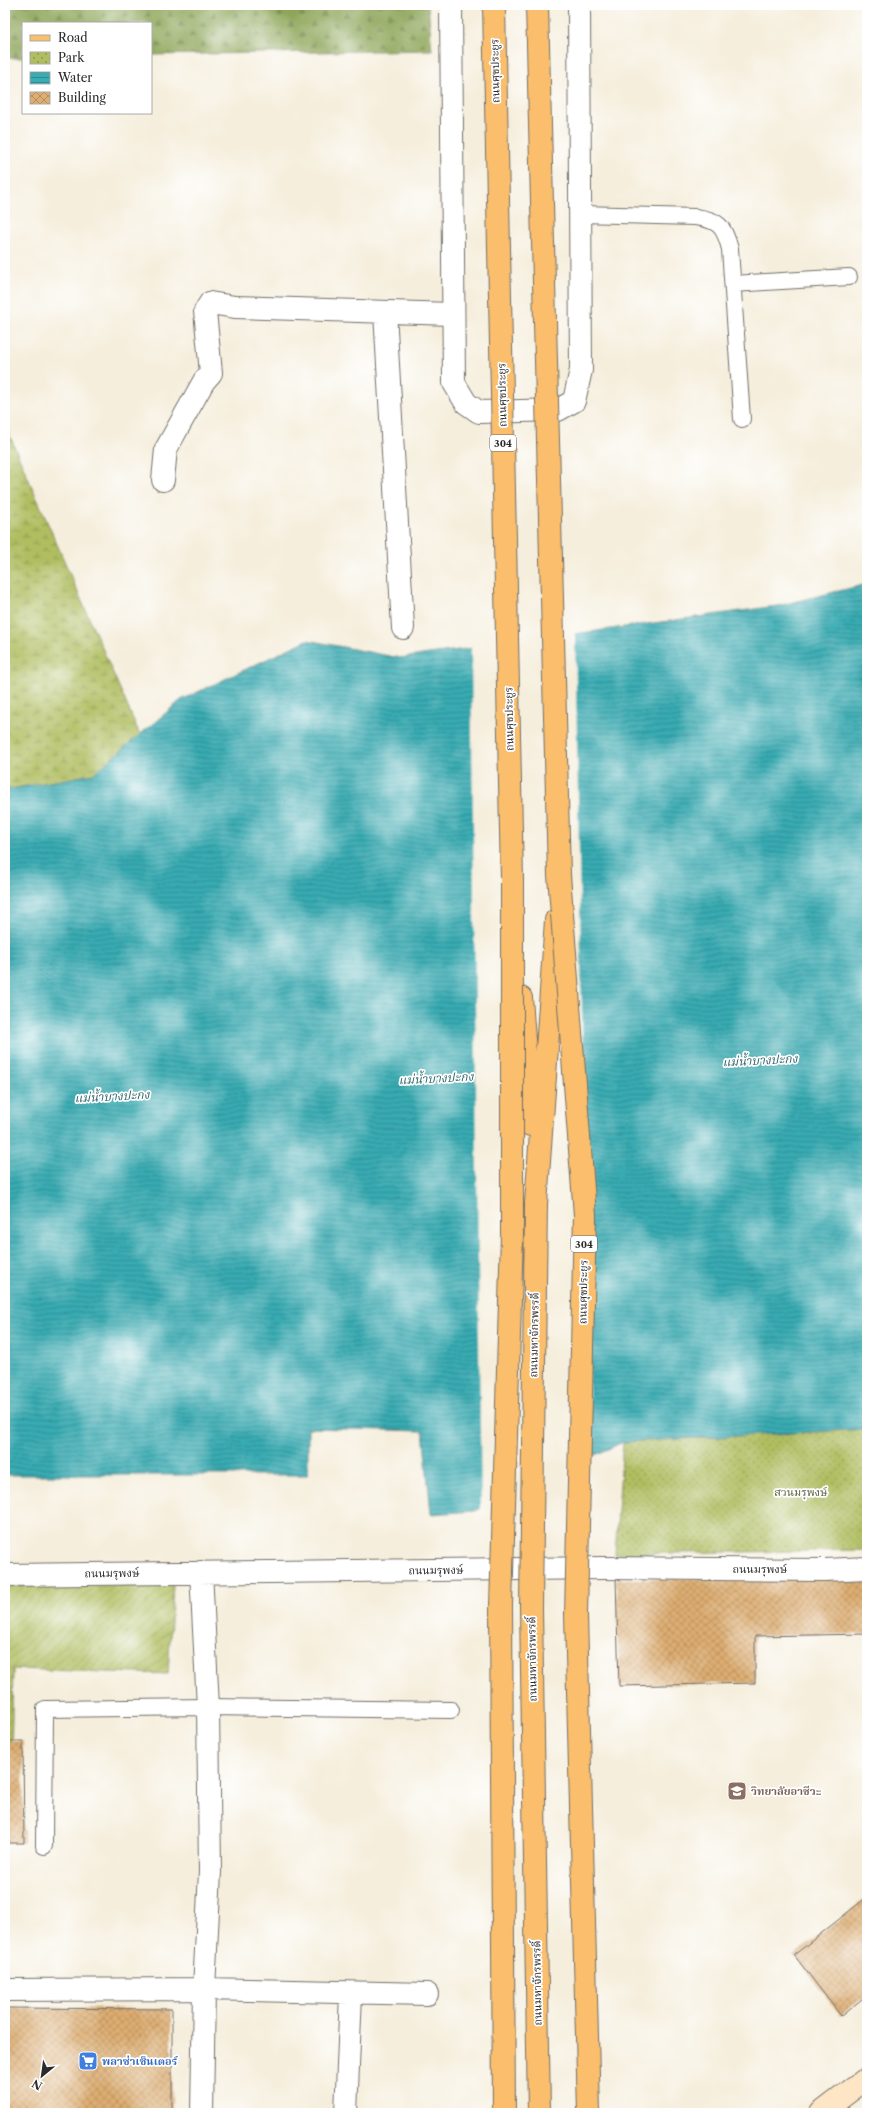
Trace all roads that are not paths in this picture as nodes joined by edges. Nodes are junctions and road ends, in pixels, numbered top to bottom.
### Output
1 (451, 5) edge
2 (494, 5) edge
3 (537, 5) edge
4 (579, 5) edge
5 (580, 214) junction
6 (849, 277) dead end
7 (733, 284) junction
8 (385, 312) junction
9 (452, 314) junction
10 (742, 419) dead end
11 (163, 480) dead end
12 (403, 628) dead end
13 (559, 874) junction
14 (512, 880) junction
15 (536, 1204) junction
16 (867, 1568) edge
17 (201, 1572) junction
18 (5, 1575) edge
19 (208, 1707) junction
20 (451, 1710) dead end
21 (44, 1846) dead end
22 (204, 1989) junction
23 (5, 1990) edge
24 (350, 1994) junction
25 (427, 1994) dead end
26 (867, 2078) edge
27 (202, 2113) edge
28 (346, 2113) edge
29 (504, 2113) edge
30 (539, 2113) edge
31 (589, 2113) edge
32 (820, 2113) edge

1 - 9 street
2 - 14 main road, ถนนศุขประยูร / 304, bridge
3 - 13 main road, ถนนศุขประยูร / 304, bridge
4 - 5 street
5 - 7 lane
5 - 9 street
6 - 7 lane
7 - 10 lane
8 - 9 street
8 - 11 street
8 - 12 street
13 - 15 main road, ถนนศุขประยูร / 304, bridge
13 - 31 main road, ถนนศุขประยูร / 304, bridge
14 - 15 main road, ถนนศุขประยูร / 304, bridge
14 - 29 main road, ถนนศุขประยูร / 304, bridge
15 - 30 main road, ถนนมหาจักรพรรดิ์, bridge
16 - 17 street, ถนนมรุพงษ์
17 - 18 street, ถนนมรุพงษ์
17 - 19 street
19 - 20 lane
19 - 21 lane
19 - 22 street
22 - 23 street
22 - 24 street
22 - 27 street
24 - 25 street
24 - 28 street
26 - 32 main road

